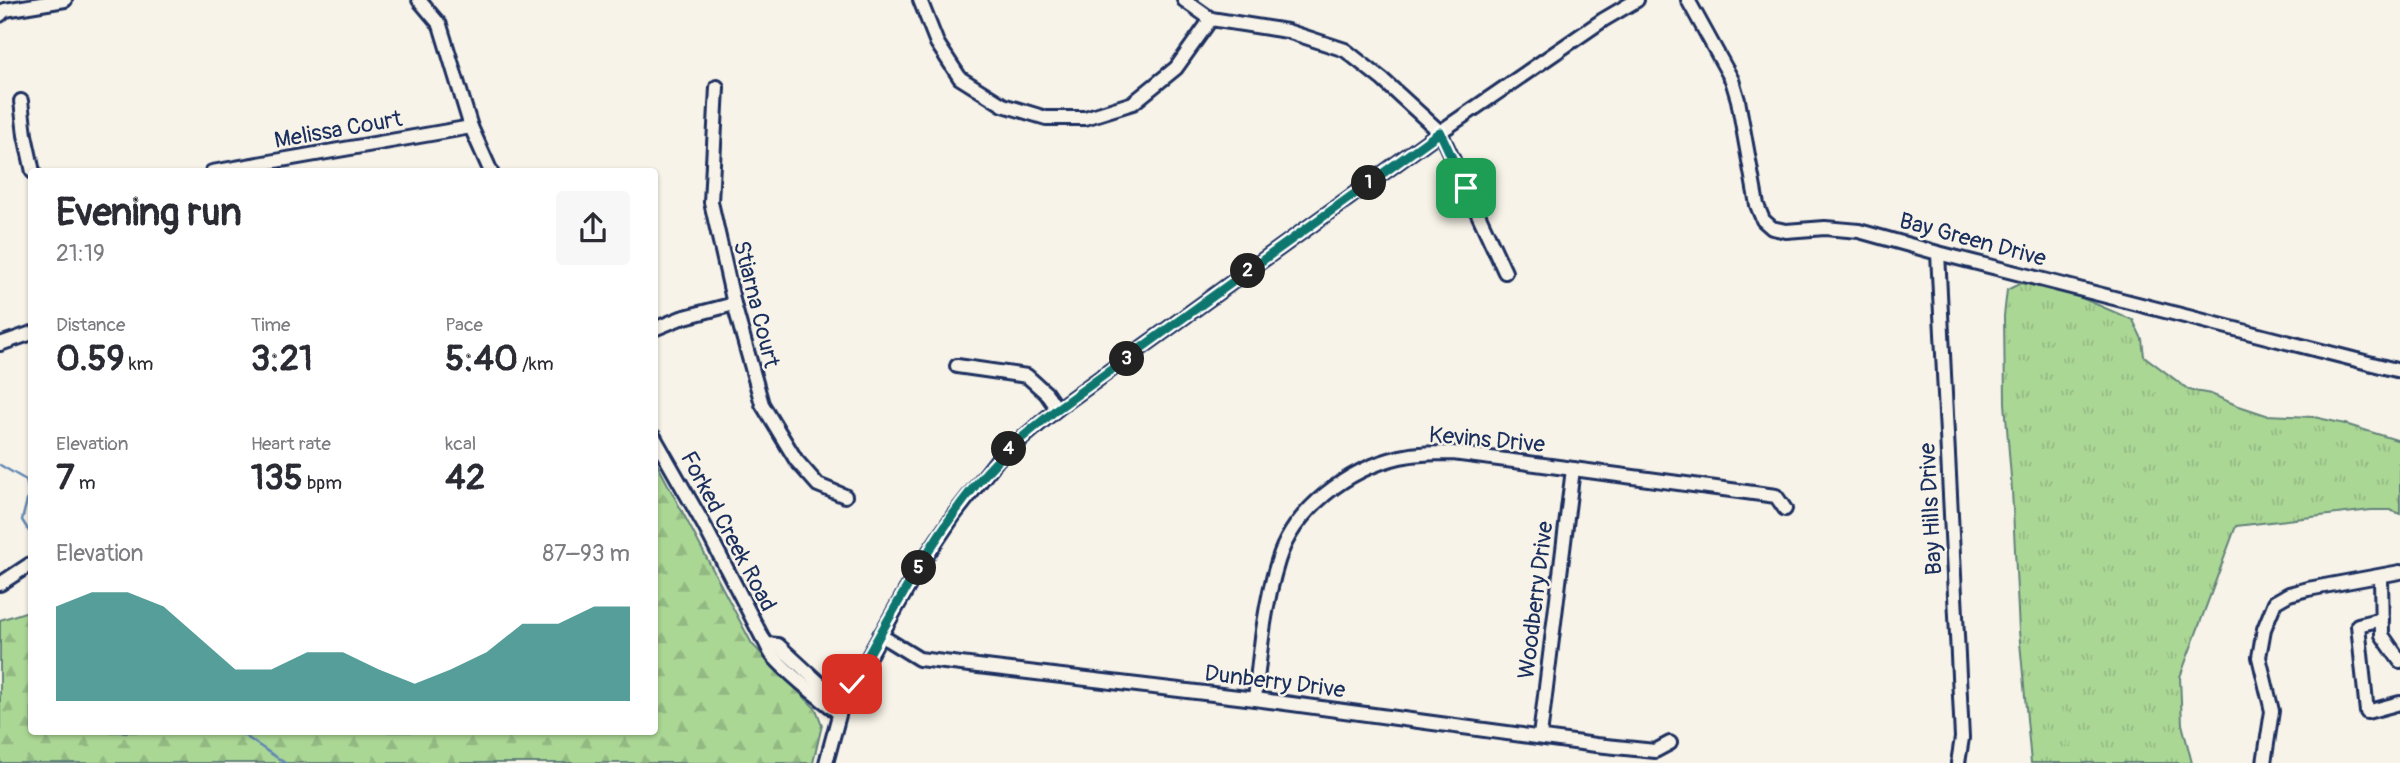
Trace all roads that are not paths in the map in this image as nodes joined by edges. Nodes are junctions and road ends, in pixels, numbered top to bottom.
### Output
1 (65, 0) edge
2 (419, 0) edge
3 (920, 0) edge
4 (1184, 0) edge
5 (1637, 0) edge
6 (1688, 0) edge
7 (1621, 3) edge
8 (0, 15) edge
9 (1211, 19) junction
10 (717, 86) dead end
11 (21, 101) dead end
12 (471, 127) junction
13 (1440, 132) junction
14 (32, 168) edge
15 (235, 168) edge
16 (489, 168) edge
17 (1937, 253) junction
18 (1504, 272) dead end
19 (734, 304) junction
20 (658, 328) edge
21 (28, 334) edge
22 (0, 344) edge
23 (957, 366) dead end
24 (2400, 371) edge
25 (1057, 409) junction
26 (658, 444) edge
27 (1573, 469) junction
28 (845, 496) dead end
29 (1785, 509) dead end
30 (28, 565) edge
31 (2400, 572) edge
32 (2381, 578) junction
33 (0, 584) edge
34 (2382, 619) junction
35 (880, 635) junction
36 (2400, 662) edge
37 (1255, 699) junction
38 (2400, 703) edge
39 (841, 708) junction
40 (1540, 736) junction
41 (1670, 743) dead end
42 (827, 763) edge
43 (1958, 763) edge
44 (2264, 763) edge

1 - 8 street
2 - 12 street
3 - 9 street
4 - 9 street
5 - 7 street
6 - 17 street, Bay Green Drive
7 - 13 street
9 - 13 street
10 - 19 street, Stiarna Court
11 - 14 street
12 - 15 street, Melissa Court
12 - 16 street
13 - 18 street
13 - 25 street
17 - 24 street, Bay Green Drive
17 - 43 street, Bay Hills Drive
19 - 20 street
19 - 28 street, Stiarna Court
21 - 22 street
23 - 25 street
25 - 35 street
26 - 39 street, Forked Creek Road
27 - 29 street, Kevins Drive
27 - 37 street, Kevins Drive
27 - 40 street, Woodberry Drive
30 - 33 street
31 - 32 street
32 - 34 street
32 - 44 street
34 - 36 street
34 - 38 street
35 - 37 street, Dunberry Drive
35 - 39 street
37 - 40 street, Dunberry Drive
39 - 42 street
40 - 41 street, Dunberry Drive

